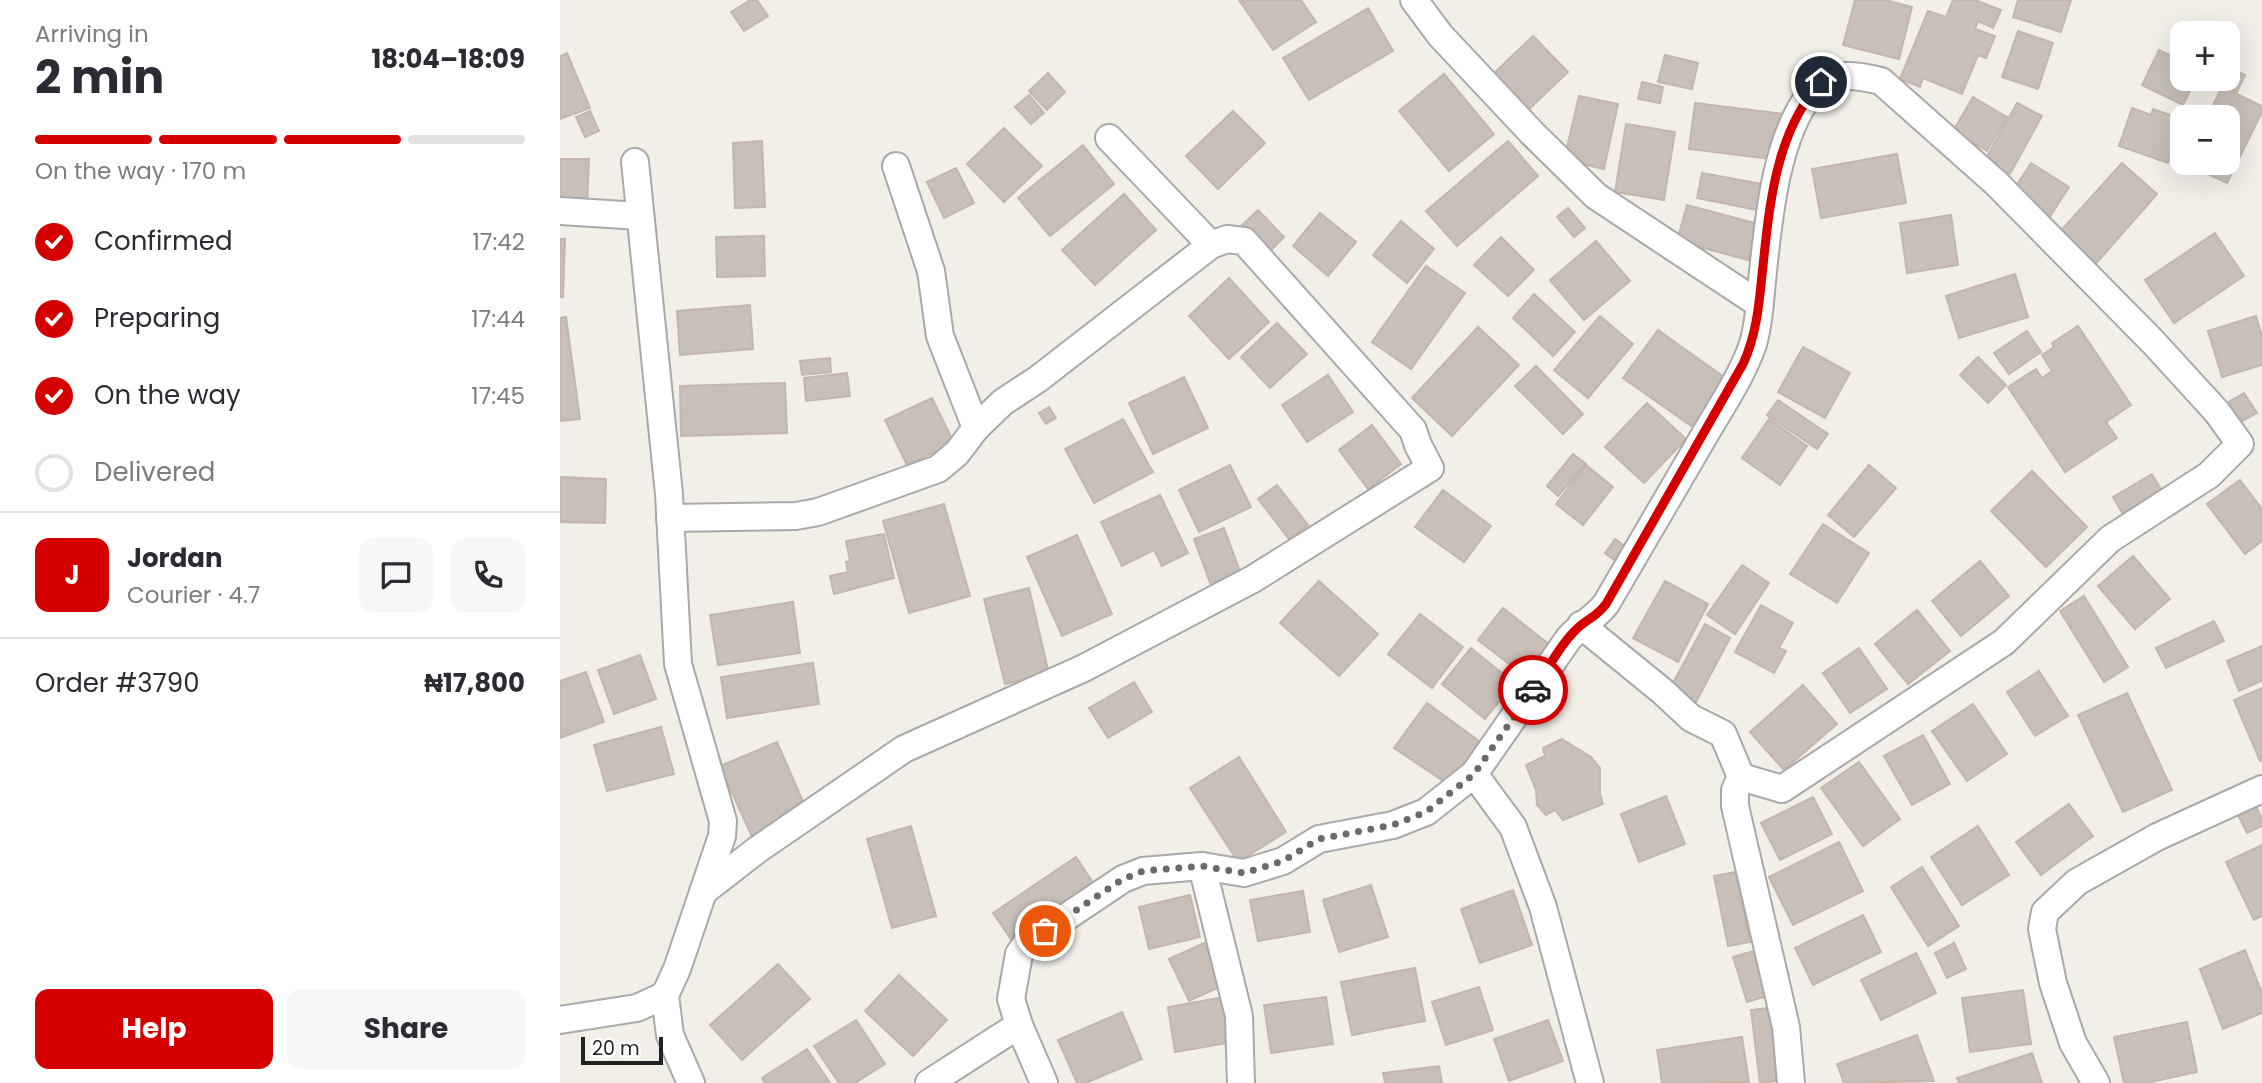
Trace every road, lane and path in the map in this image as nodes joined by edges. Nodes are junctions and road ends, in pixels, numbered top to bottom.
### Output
1 (1415, 0) edge
2 (1110, 138) dead end
3 (635, 162) dead end
4 (896, 166) dead end
5 (560, 211) edge
6 (640, 216) junction
7 (1211, 245) junction
8 (1759, 304) junction
9 (976, 428) junction
10 (670, 518) junction
11 (1581, 625) junction
12 (1474, 774) junction
13 (1741, 777) junction
14 (2262, 789) edge
15 (1202, 866) junction
16 (703, 892) junction
17 (665, 995) junction
18 (560, 1020) edge
19 (1019, 1026) junction
20 (691, 1083) edge
21 (929, 1083) edge
22 (1044, 1083) edge
23 (1241, 1083) edge
24 (1590, 1083) edge
25 (1791, 1083) edge
26 (2096, 1083) edge

1 - 8 street
2 - 7 street
3 - 6 street
4 - 9 street
5 - 6 street
6 - 10 street
7 - 9 street
7 - 16 street
8 - 11 street
8 - 13 street
9 - 10 street
10 - 16 street
11 - 12 street
11 - 13 street
12 - 15 street
12 - 24 street
13 - 25 street
14 - 26 street
15 - 19 street
15 - 23 street
16 - 17 street
17 - 18 street
17 - 20 street
19 - 21 street
19 - 22 street

